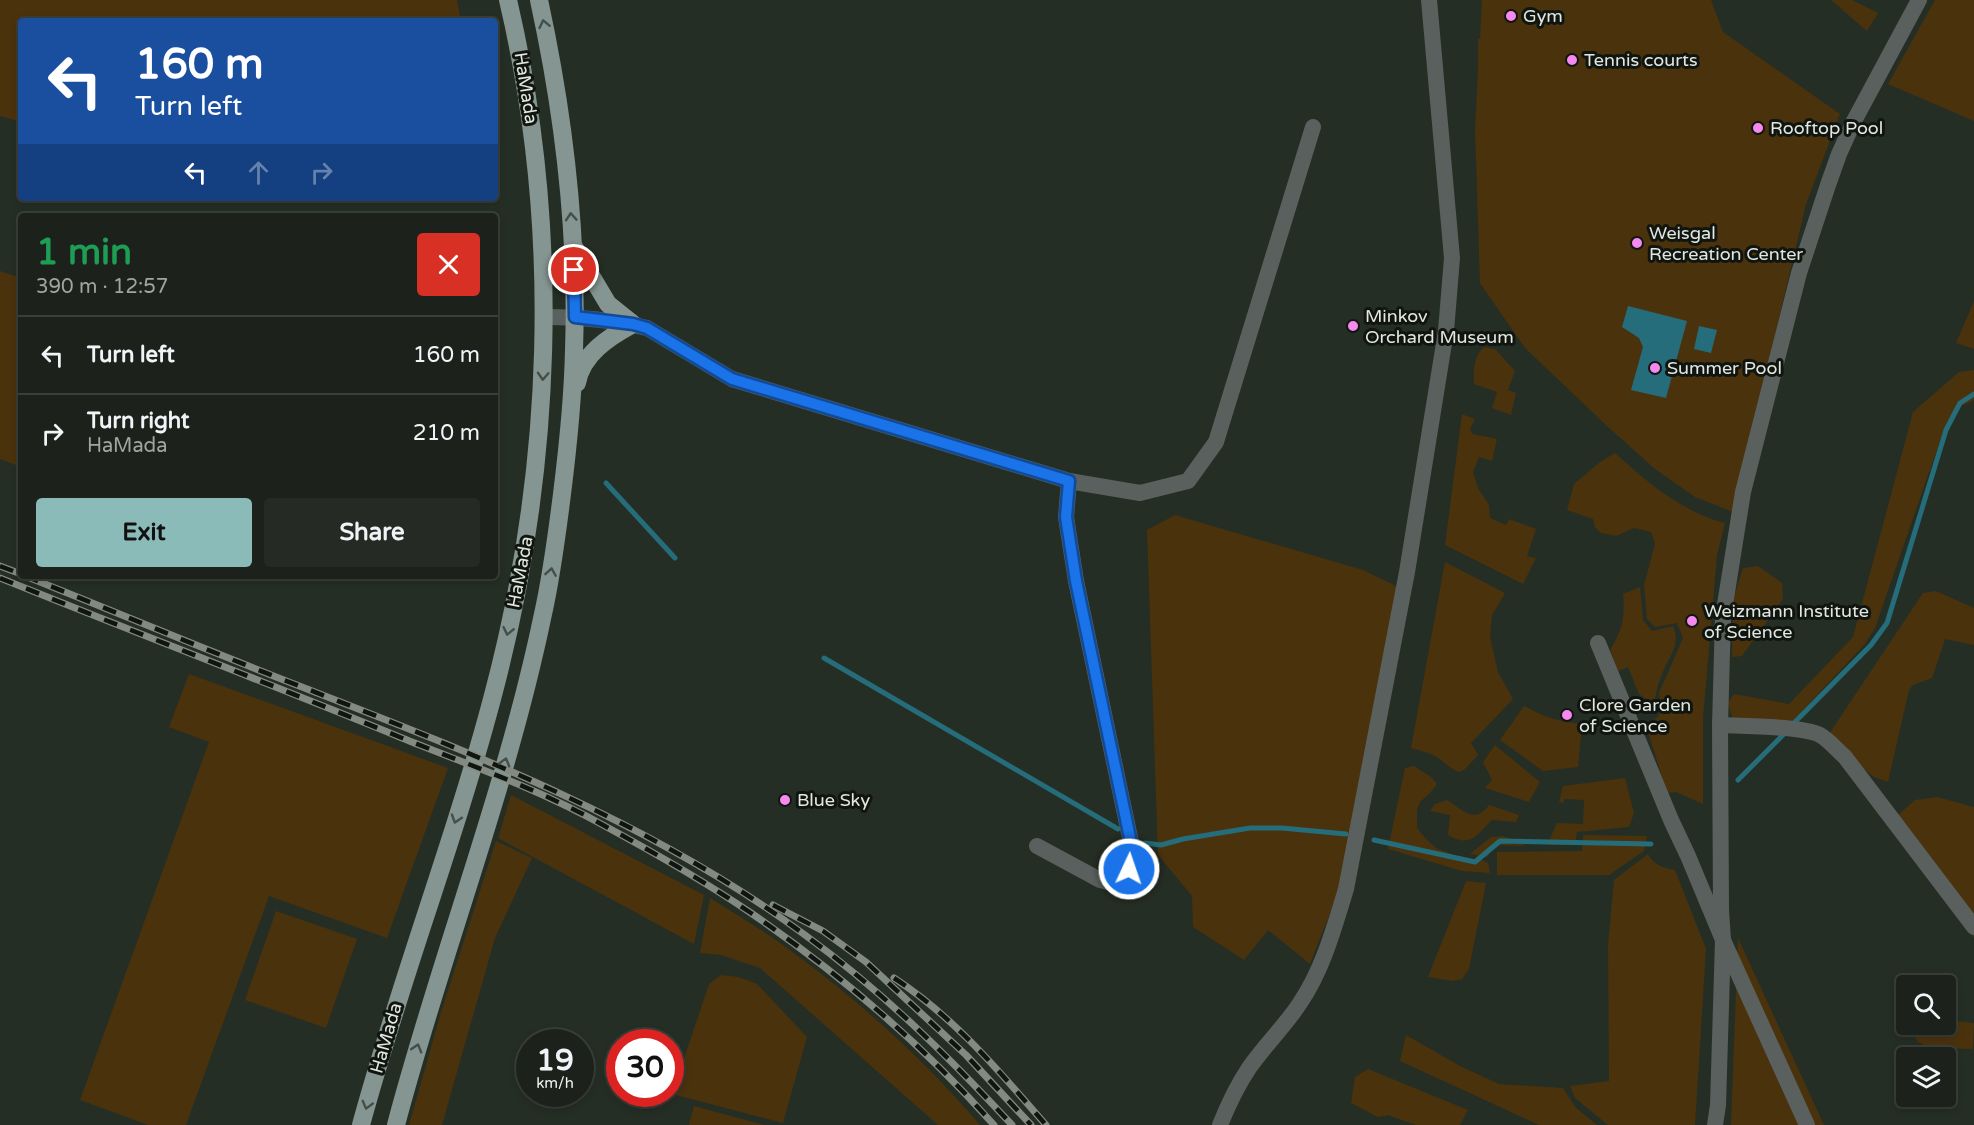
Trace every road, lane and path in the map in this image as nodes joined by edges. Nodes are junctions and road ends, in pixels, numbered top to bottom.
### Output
1 (508, 0) edge
2 (539, 0) edge
3 (1429, 0) edge
4 (1919, 0) edge
5 (1313, 128) dead end
6 (573, 247) junction
7 (545, 317) junction
8 (575, 317) junction
9 (633, 324) junction
10 (570, 420) junction
11 (1069, 481) junction
12 (1598, 643) dead end
13 (1720, 725) junction
14 (1037, 846) dead end
15 (1974, 927) edge
16 (1723, 940) junction
17 (1715, 1124) edge
18 (362, 1125) edge
19 (396, 1125) edge
20 (1220, 1125) edge
21 (1807, 1125) edge

1 - 7 main road, HaMada
6 -> 2 main road, HaMada
3 - 20 street
4 - 13 street
5 - 11 street
6 - 8 main road, HaMada
6 - 9 main road
7 - 8 street
7 -> 18 main road, HaMada
8 - 9 street
8 - 10 main road, HaMada
9 - 10 main road
9 - 11 street
19 -> 10 main road, HaMada
11 - 14 street
12 - 16 street
13 - 15 street
13 - 16 street
16 - 17 street
16 - 21 street

